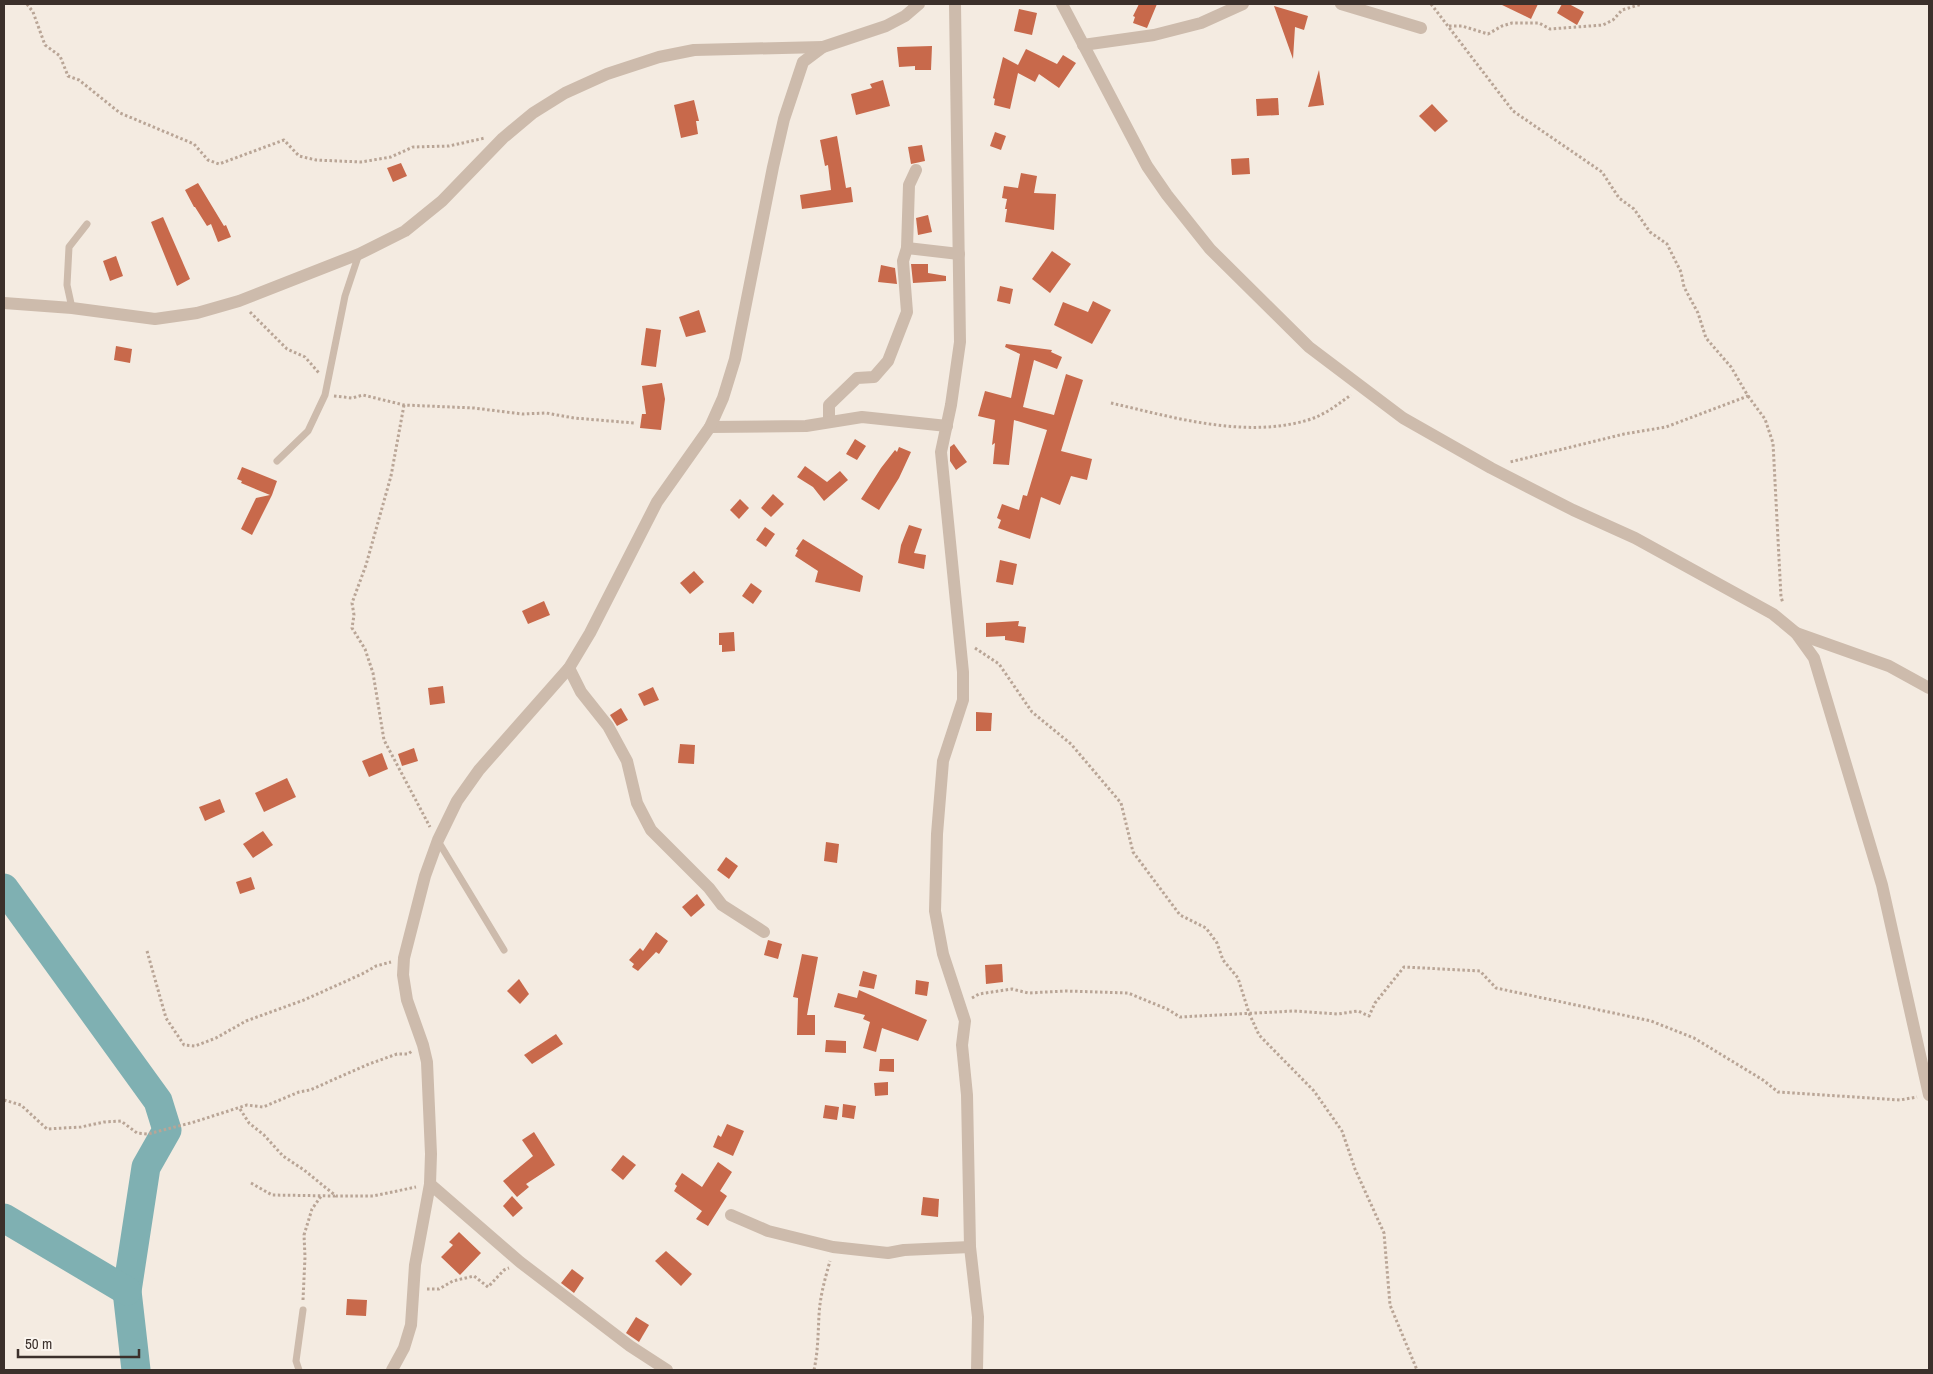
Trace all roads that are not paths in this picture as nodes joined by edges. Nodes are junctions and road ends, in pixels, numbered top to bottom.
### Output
1 (919, 4) edge
2 (955, 4) edge
3 (1062, 4) edge
4 (1243, 4) edge
5 (1341, 4) edge
6 (1421, 28) dead end
7 (1083, 45) junction
8 (823, 46) junction
9 (916, 170) dead end
10 (87, 224) dead end
11 (907, 248) junction
12 (359, 254) junction
13 (958, 254) junction
14 (4, 303) edge
15 (72, 308) junction
16 (829, 422) junction
17 (947, 426) junction
18 (710, 427) junction
19 (276, 461) dead end
20 (1796, 633) junction
21 (569, 668) junction
22 (1929, 688) edge
23 (438, 840) junction
24 (764, 932) dead end
25 (504, 950) dead end
26 (1924, 1096) edge
27 (430, 1184) junction
28 (731, 1215) dead end
29 (970, 1246) junction
30 (303, 1310) road end
31 (300, 1370) edge
32 (392, 1370) edge
33 (667, 1370) edge
34 (977, 1370) edge

1 - 8 street
2 - 13 street
3 - 7 street
4 - 7 street
5 - 6 street
7 - 20 street
8 - 12 street
8 - 18 street
9 - 11 street
10 - 15 lane
11 - 13 street
11 - 16 street
12 - 15 street
12 - 19 lane
13 - 17 street
14 - 15 street
16 - 17 street
16 - 18 street
17 - 29 street
18 - 21 street
20 - 22 street
20 - 26 street
21 - 23 street
21 - 24 street
23 - 25 lane
23 - 27 street
27 - 32 street
27 - 33 street
28 - 29 street
29 - 34 street
30 - 31 lane

